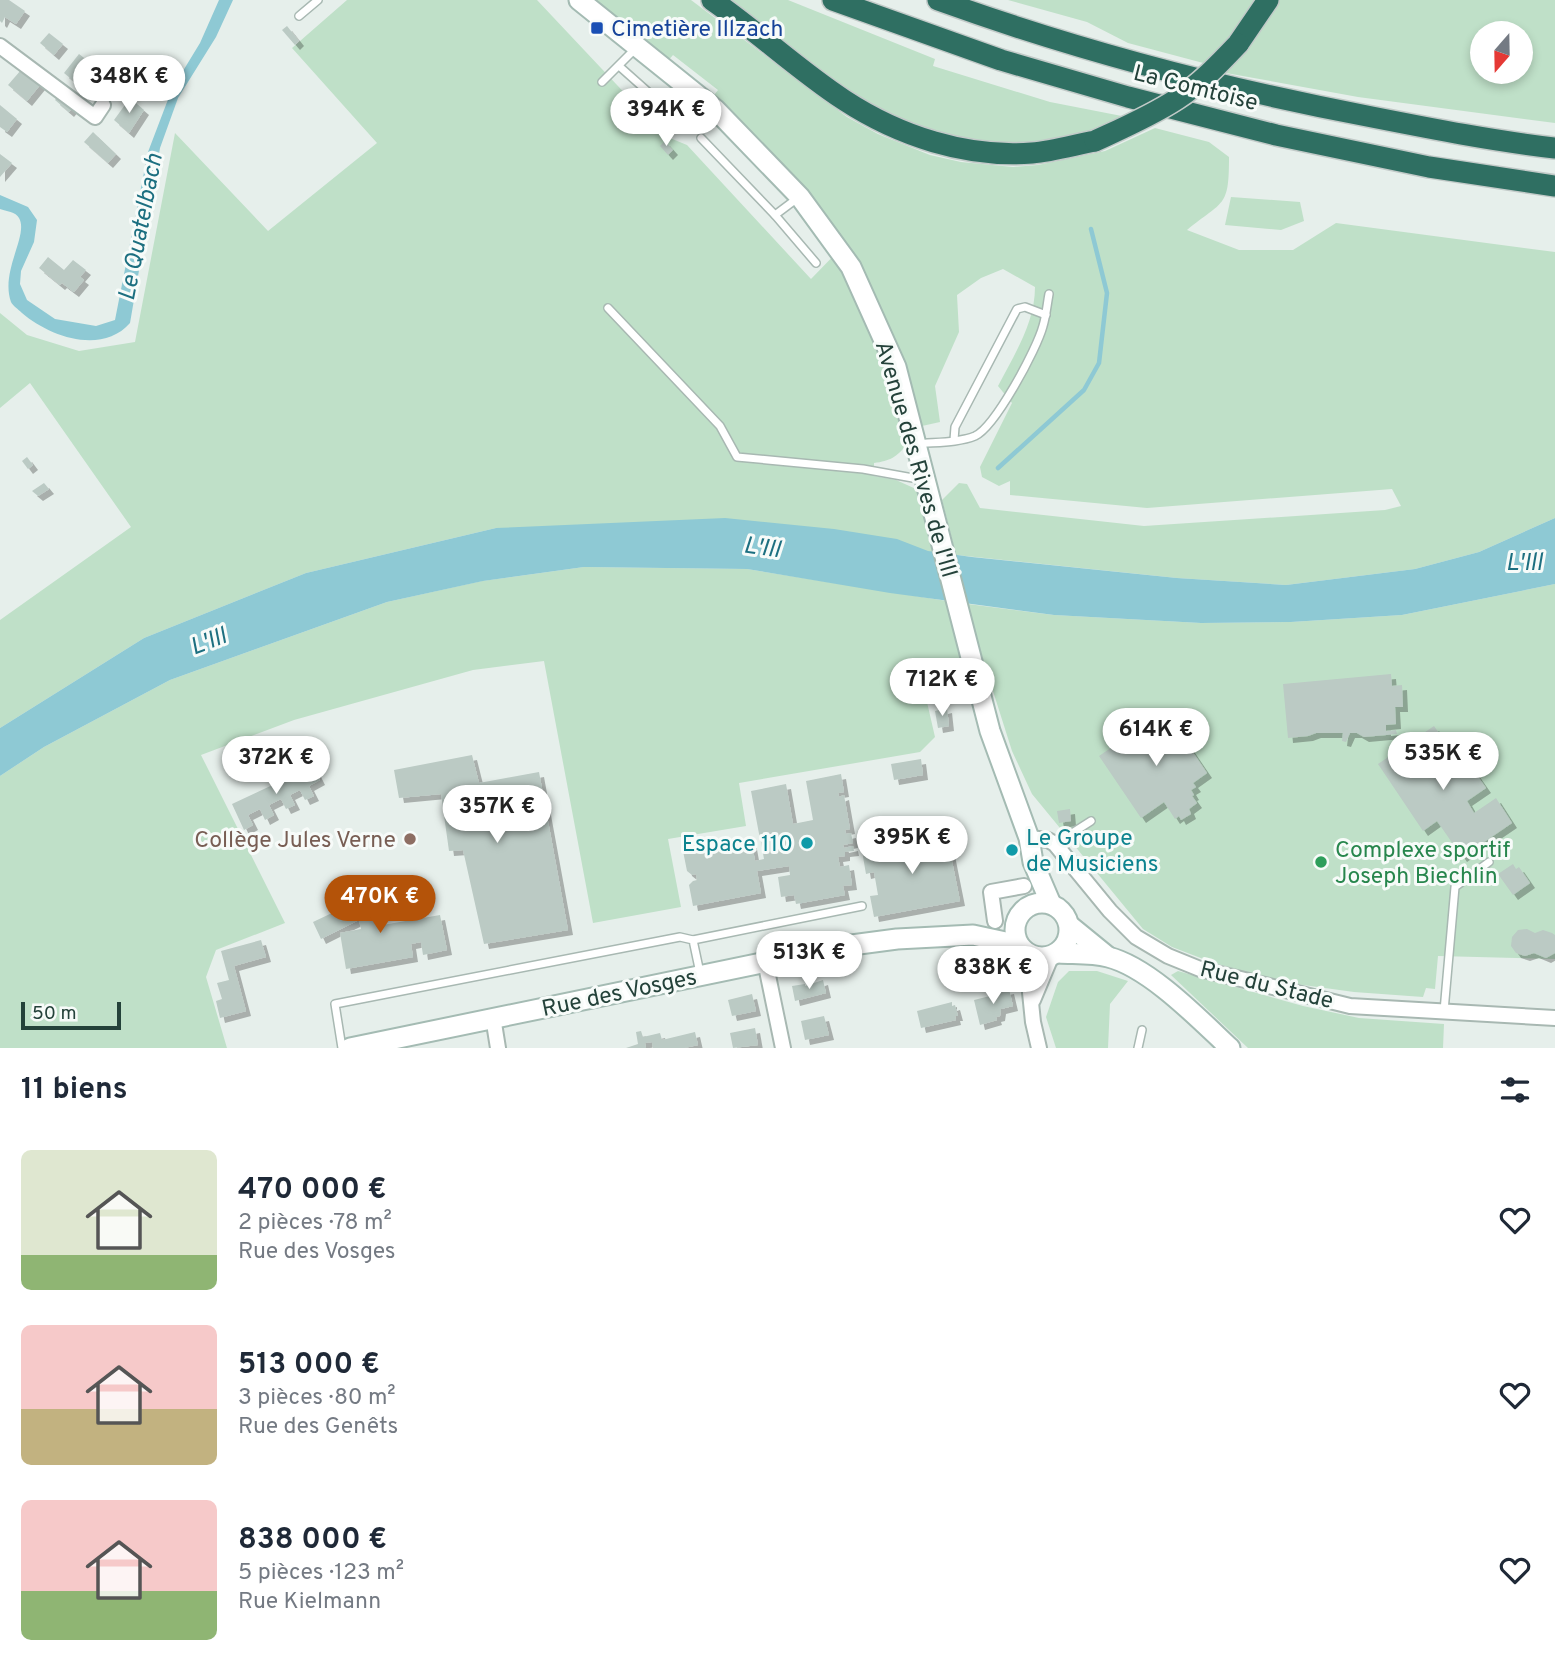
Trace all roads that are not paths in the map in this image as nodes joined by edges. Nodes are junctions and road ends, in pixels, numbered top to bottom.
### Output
1 (318, 0) edge
2 (579, 0) edge
3 (712, 0) edge
4 (833, 0) edge
5 (938, 0) edge
6 (1264, 6) edge
7 (299, 16) dead end
8 (0, 46) edge
9 (637, 47) junction
10 (619, 66) junction
11 (602, 82) dead end
12 (103, 105) dead end
13 (683, 123) dead end
14 (701, 138) dead end
15 (1555, 148) edge
16 (1555, 186) edge
17 (800, 197) junction
18 (775, 215) junction
19 (816, 263) dead end
20 (1049, 294) dead end
21 (608, 308) dead end
22 (1046, 315) junction
23 (954, 440) junction
24 (916, 444) junction
25 (925, 480) junction
26 (1091, 821) dead end
27 (1029, 838) junction
28 (1055, 844) junction
29 (1033, 862) junction
30 (1489, 862) dead end
31 (1024, 886) dead end
32 (1051, 904) junction
33 (862, 906) dead end
34 (1021, 915) junction
35 (995, 920) dead end
36 (1069, 925) junction
37 (973, 935) junction
38 (693, 940) junction
39 (1023, 949) junction
40 (1055, 955) junction
41 (1107, 956) junction
42 (765, 961) junction
43 (701, 975) junction
44 (1032, 1005) junction
45 (1444, 1011) junction
46 (494, 1017) junction
47 (1555, 1018) edge
48 (1142, 1030) dead end
49 (342, 1048) edge
50 (350, 1048) edge
51 (498, 1048) edge
52 (783, 1048) edge
53 (1039, 1048) edge
54 (1138, 1048) edge
55 (1230, 1048) edge

1 - 7 lane
2 - 9 main road, Avenue des Rives de l'Ill
3 - 6 highway, bridge
4 - 16 highway, La Comtoise
5 - 15 highway, La Comtoise
8 - 12 street
9 - 10 lane
9 - 17 main road, Avenue des Rives de l'Ill
10 - 11 lane
10 - 13 lane
14 - 18 lane
17 - 18 lane
17 - 24 main road, Avenue des Rives de l'Ill
18 - 19 lane
20 - 22 lane
21 - 25 lane
22 - 23 lane
22 - 23 lane
23 - 24 lane
24 - 25 main road, Avenue des Rives de l'Ill
25 - 27 main road, Avenue des Rives de l'Ill
26 - 28 lane
27 - 28 street
27 - 29 main road, Avenue des Rives de l'Ill
28 - 45 street, Rue du Stade
29 - 32 main road, Avenue des Rives de l'Ill
29 - 34 main road, Avenue des Rives de l'Ill
30 - 45 lane
31 - 35 street
32 - 34 main road, Rue des Vosges
32 - 36 main road, Rue des Vosges
33 - 38 lane
34 - 37 main road, Rue des Vosges
34 - 39 main road
36 - 40 main road
36 - 41 main road, Rue des Vosges
37 - 39 main road, Rue des Vosges
37 - 42 main road, Rue des Vosges
38 - 43 lane
38 - 49 lane
39 - 40 main road, Rue des Vosges
39 - 44 street
40 - 41 main road, Rue des Vosges
40 - 44 street
41 - 55 main road, Rue des Vosges
42 - 43 main road, Rue des Vosges
42 - 52 street
43 - 46 main road, Rue des Vosges
44 - 53 street
45 - 47 street, Rue du Stade
46 - 50 main road, Rue des Vosges
46 - 51 street
48 - 54 lane

